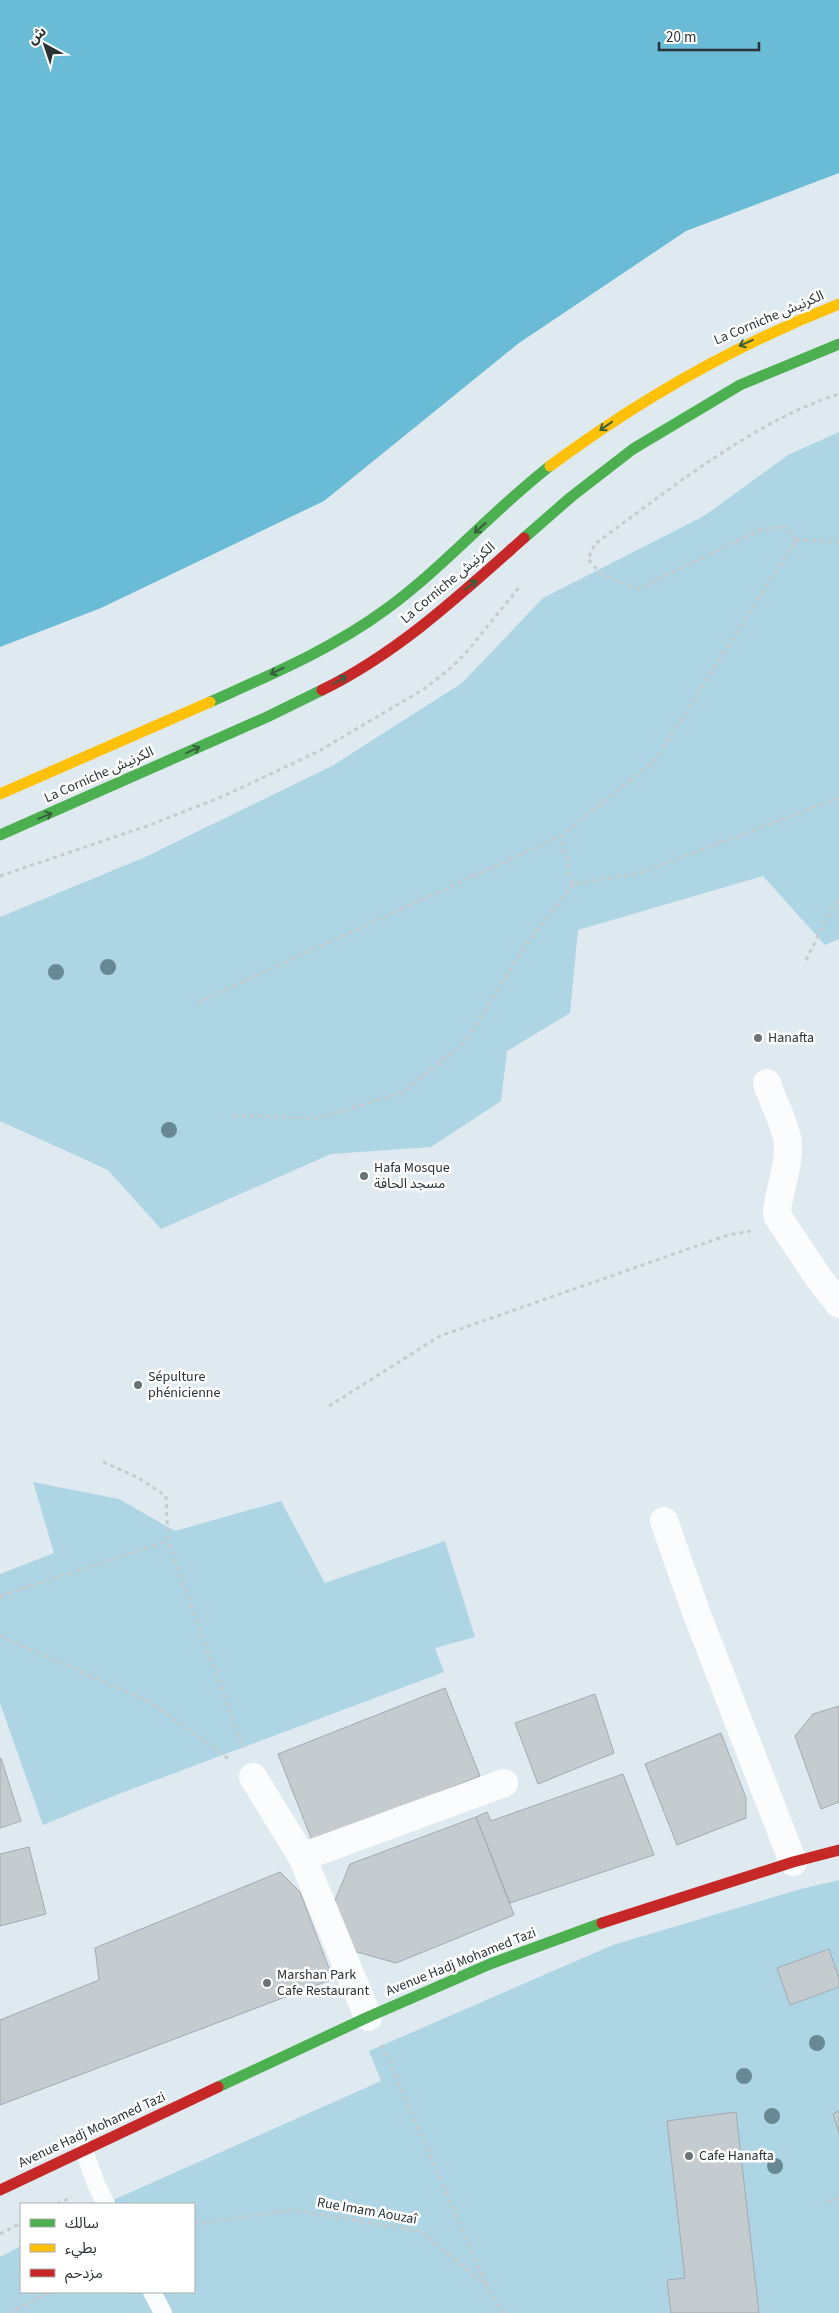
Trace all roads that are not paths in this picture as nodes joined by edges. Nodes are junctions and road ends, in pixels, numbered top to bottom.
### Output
1 (839, 304) edge
2 (839, 344) edge
3 (0, 794) edge
4 (0, 835) edge
5 (767, 1084) dead end
6 (839, 1304) edge
7 (664, 1521) dead end
8 (253, 1777) road end
9 (504, 1783) dead end
10 (839, 1850) edge
11 (302, 1857) junction
12 (794, 1862) junction
13 (368, 2017) junction
14 (84, 2150) junction
15 (0, 2189) edge
16 (106, 2203) edge
17 (153, 2293) edge
18 (163, 2313) edge

1 -> 3 main road, La Corniche الكرنيش
4 -> 2 main road, La Corniche الكرنيش
5 - 6 street
7 - 12 street
8 - 11 street
9 - 11 street
10 - 12 main road, Avenue Hadj Mohamed Tazi
11 - 13 street
12 - 13 main road, Avenue Hadj Mohamed Tazi
13 - 14 main road, Avenue Hadj Mohamed Tazi
14 - 15 main road, Avenue Hadj Mohamed Tazi
14 - 16 lane
17 - 18 lane

